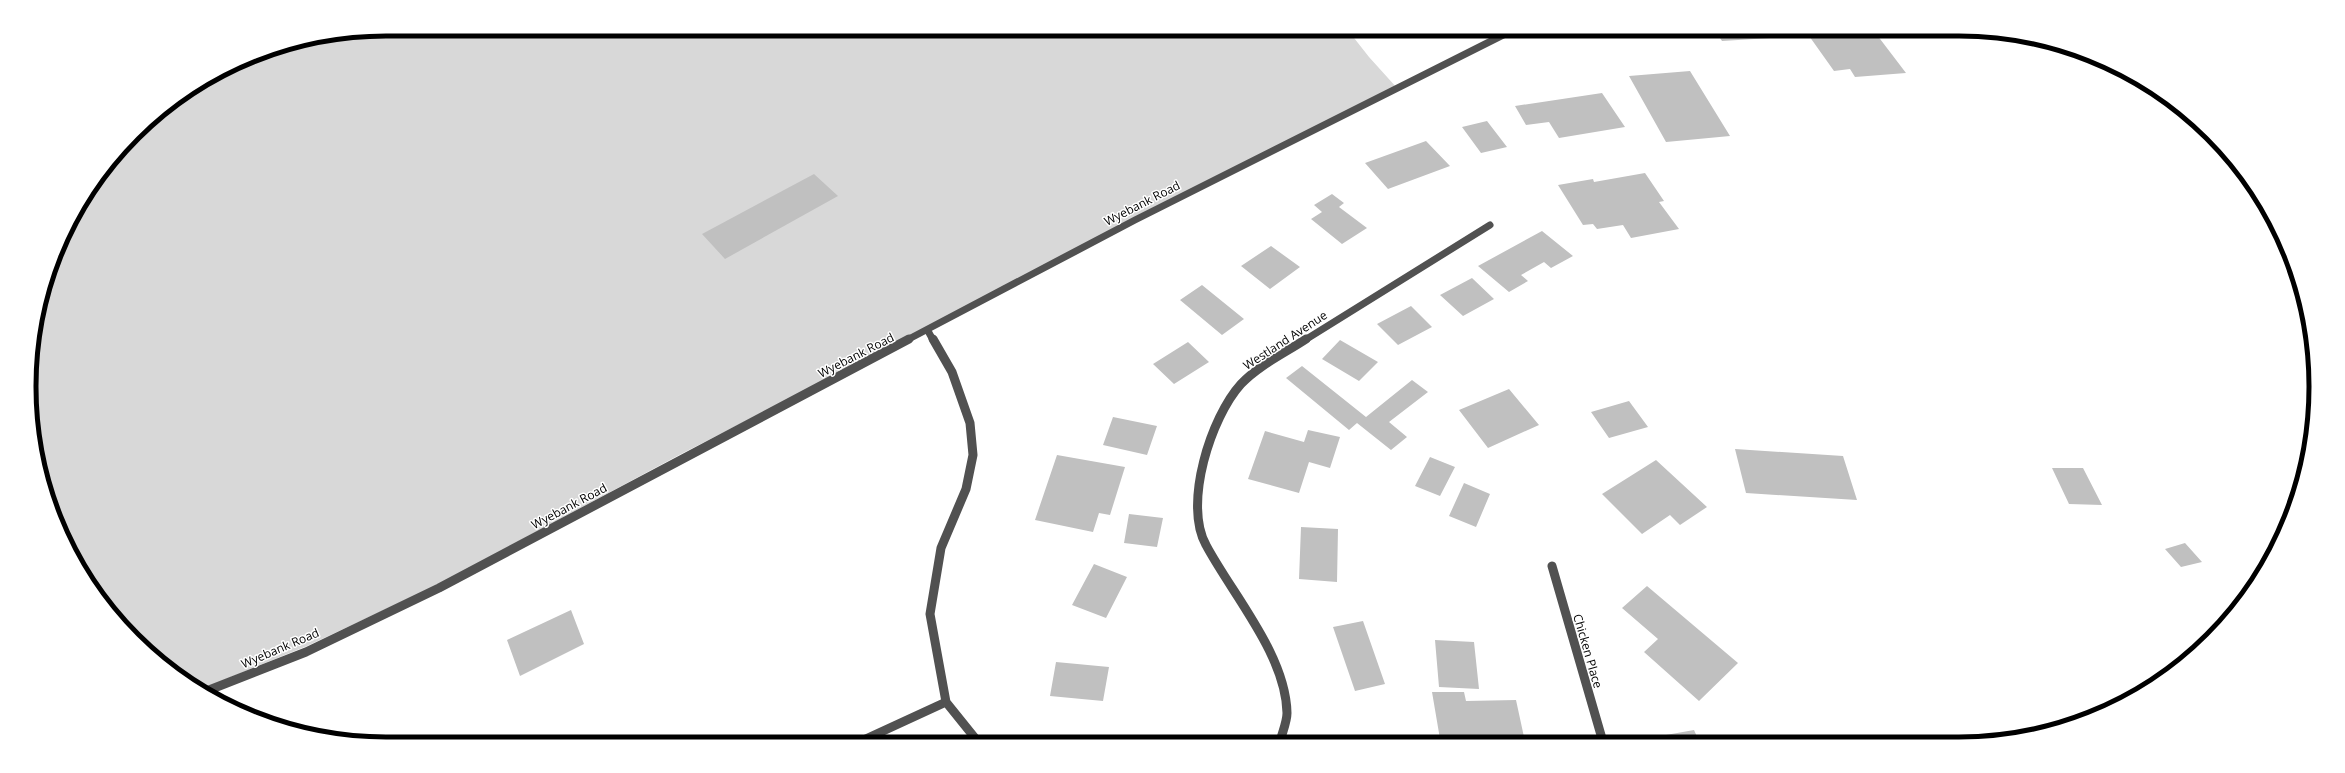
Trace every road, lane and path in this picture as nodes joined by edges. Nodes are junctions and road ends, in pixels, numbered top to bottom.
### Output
1 (1501, 36) edge
2 (1490, 225) dead end
3 (928, 331) junction
4 (1552, 566) dead end
5 (210, 690) edge
6 (946, 702) junction
7 (870, 737) edge
8 (974, 737) edge
9 (1281, 737) edge
10 (1602, 737) edge

1 - 3 street, Wyebank Road
2 - 9 street, Westland Avenue
3 - 5 street, Wyebank Road
3 - 6 street
4 - 10 street, Chicken Place
6 - 7 street
6 - 8 street

